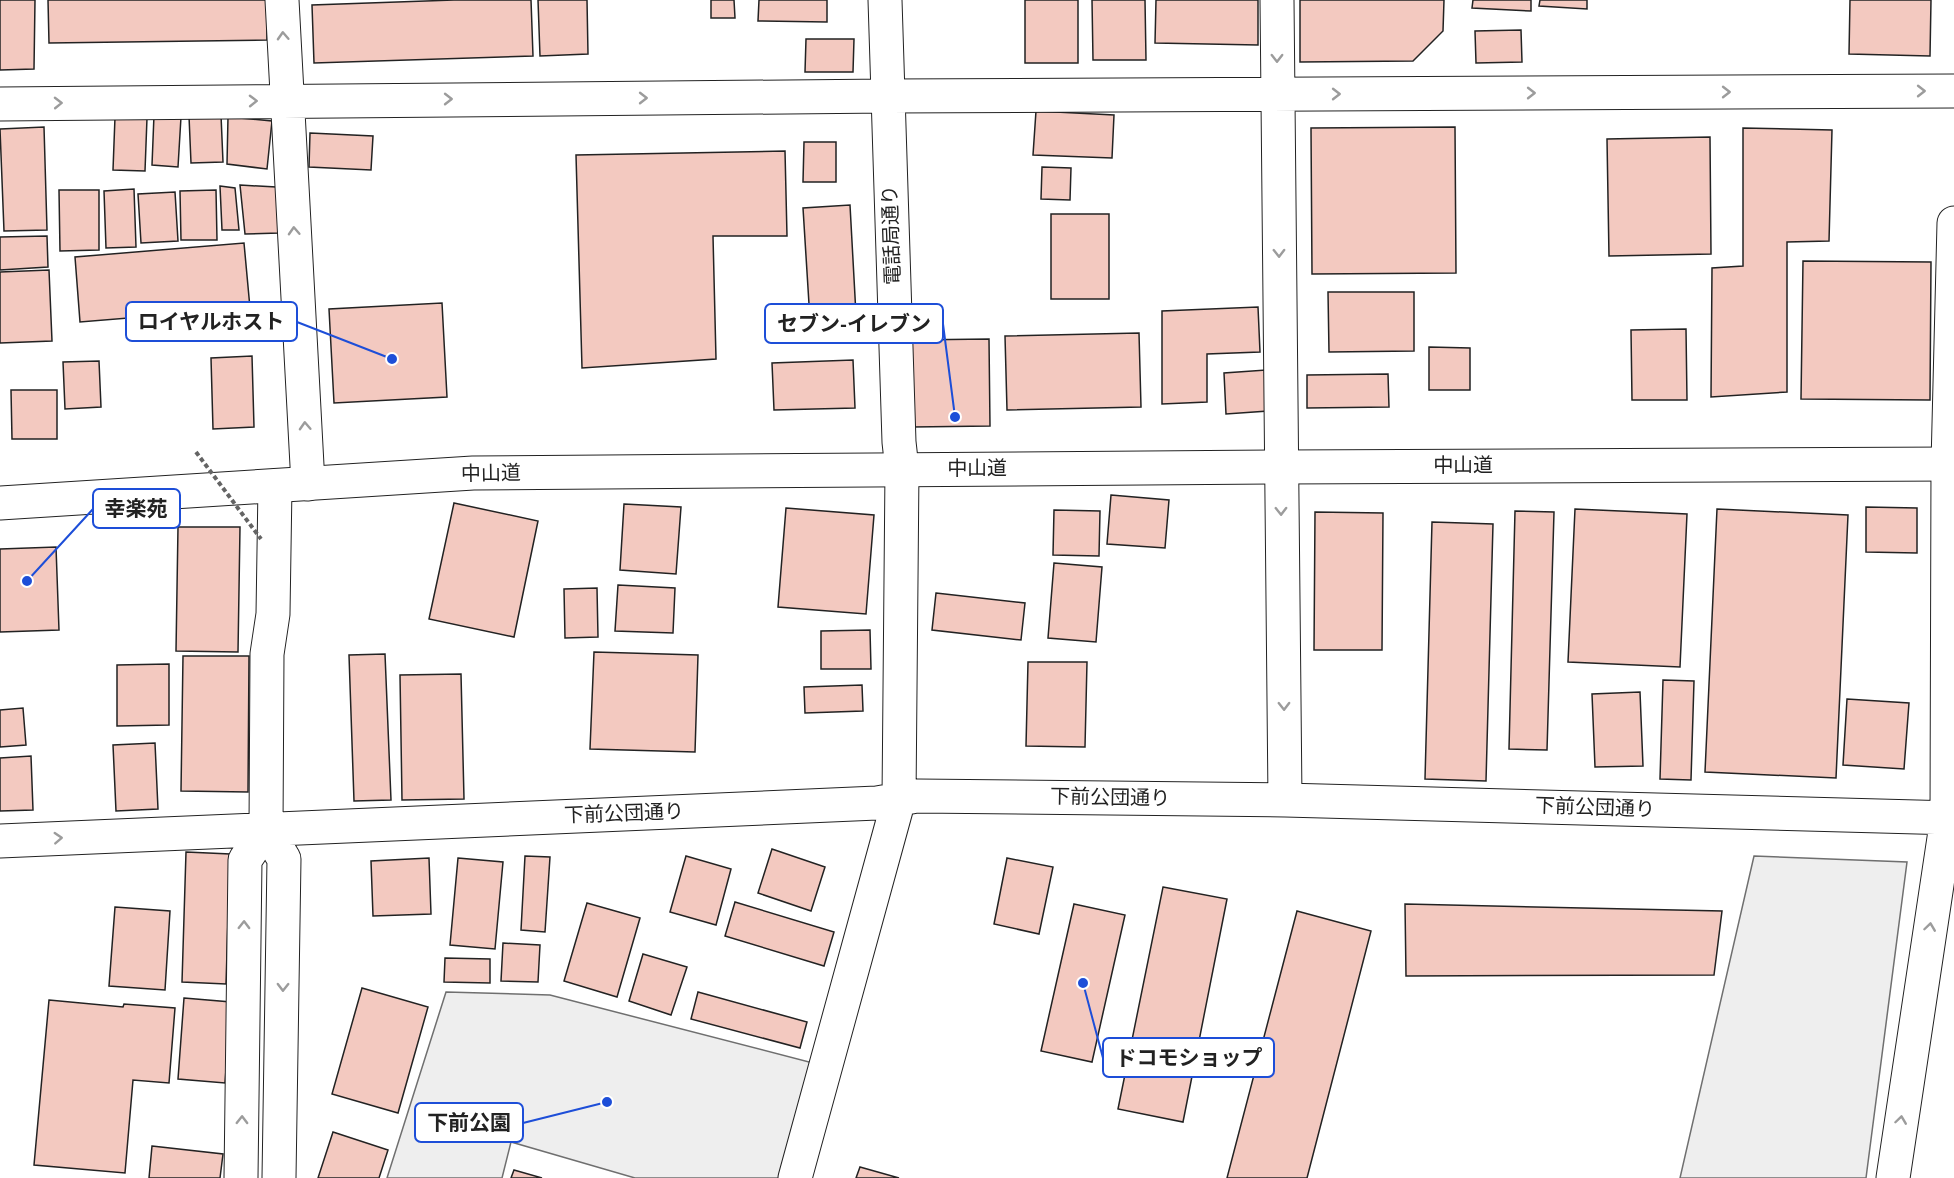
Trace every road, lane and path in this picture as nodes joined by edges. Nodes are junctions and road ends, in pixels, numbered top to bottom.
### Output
1 (282, 0) edge
2 (885, 0) edge
3 (1277, 0) edge
4 (1954, 91) edge
5 (1277, 94) junction
6 (888, 96) junction
7 (286, 100) junction
8 (0, 104) edge
9 (1954, 223) edge
10 (196, 452) dead end
11 (1951, 464) edge
12 (1281, 467) junction
13 (902, 469) junction
14 (308, 484) junction
15 (275, 486) junction
16 (0, 503) edge
17 (261, 538) dead end
18 (899, 799) junction
19 (1285, 800) junction
20 (1950, 818) edge
21 (266, 829) junction
22 (0, 841) edge
23 (241, 1178) edge
24 (279, 1178) edge
25 (795, 1178) edge
26 (1893, 1178) edge

7 -> 1 main road
2 - 6 main road, 電話局通り
3 -> 5 main road
5 -> 4 main road
5 - 6 main road
5 -> 12 main road
7 -> 6 main road
6 - 13 main road, 電話局通り
8 -> 7 main road
14 -> 7 main road
9 - 11 main road
10 - 17 path, bridge
11 - 12 main road, 中山道
11 - 20 main road
12 - 13 main road, 中山道
12 -> 19 main road
13 - 14 main road, 中山道
13 - 18 main road, 電話局通り
14 - 15 main road, 中山道
15 - 16 main road, 中山道
15 - 21 main road
18 - 19 main road, 下前公団通り
18 - 21 main road, 下前公団通り
18 - 25 main road, 電話局通り
19 - 20 main road, 下前公団通り
26 -> 20 main road
22 -> 21 main road, 下前公団通り
23 -> 21 main road
21 -> 24 main road

